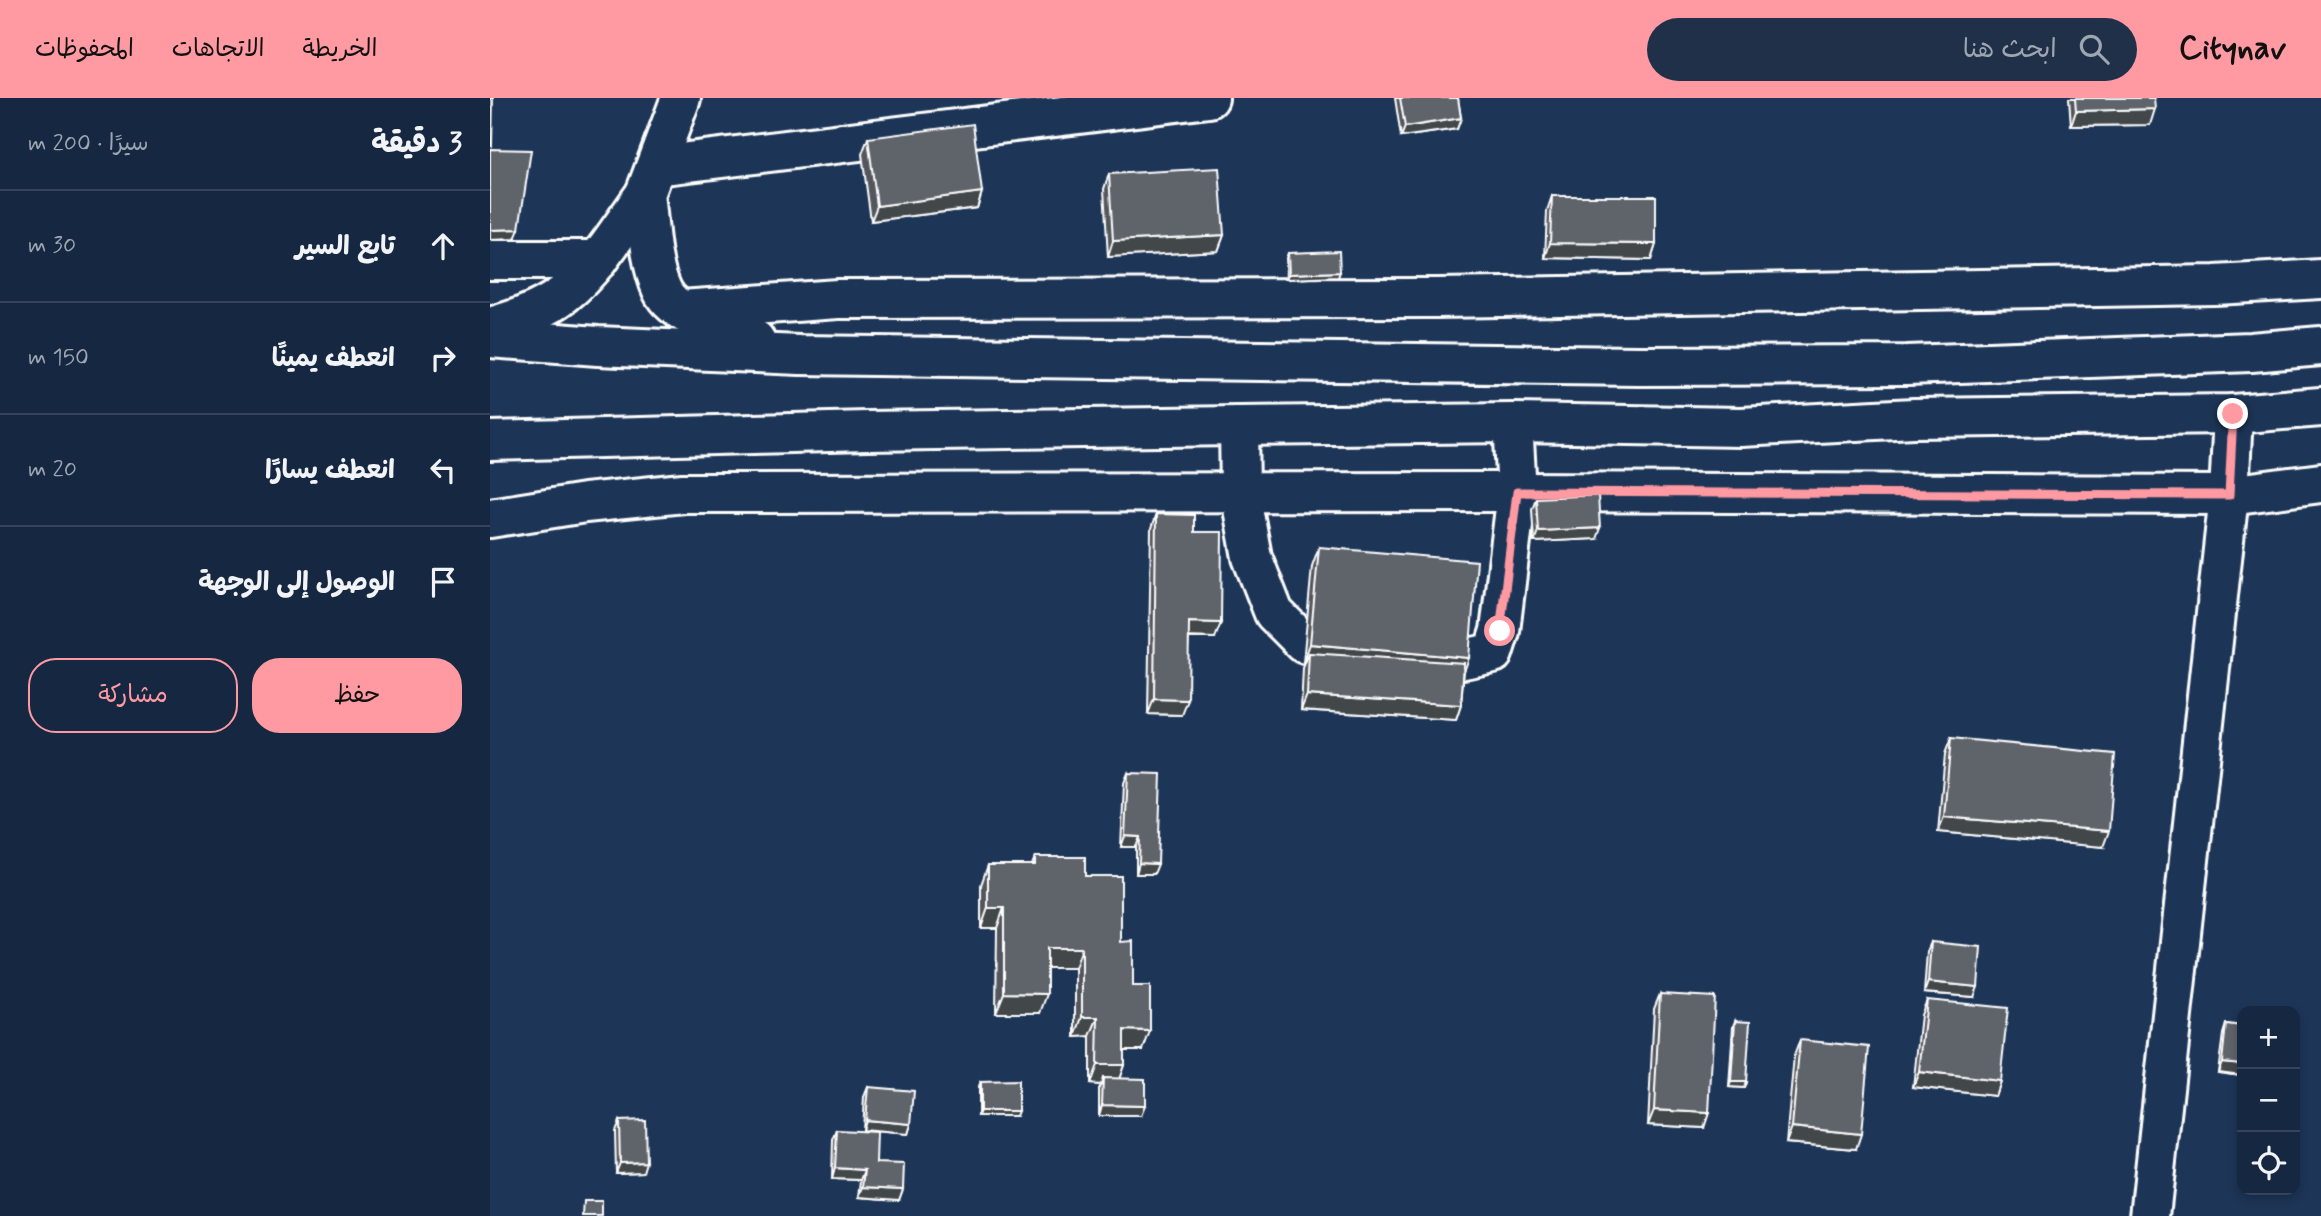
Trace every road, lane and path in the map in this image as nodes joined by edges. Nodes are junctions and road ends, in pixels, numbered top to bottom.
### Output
1 (681, 98) edge
2 (1209, 98) edge
3 (651, 180) junction
4 (490, 260) edge
5 (598, 260) junction
6 (2321, 279) edge
7 (681, 310) junction
8 (490, 327) edge
9 (490, 338) edge
10 (2321, 346) edge
11 (800, 355) junction
12 (2321, 407) edge
13 (2233, 414) junction
14 (1513, 423) junction
15 (1239, 426) junction
16 (490, 440) edge
17 (2321, 483) edge
18 (1240, 492) junction
19 (1517, 492) junction
20 (2229, 495) junction
21 (490, 518) edge
22 (1305, 644) dead end
23 (1463, 659) edge
24 (2150, 1216) edge

1 - 3 main road
2 - 3 main road
3 - 5 main road
3 - 7 main road
4 - 5 main road
5 - 8 main road
6 - 7 main road
7 - 11 main road
9 - 11 main road
10 - 11 main road
12 - 13 main road
13 - 14 main road
13 - 20 main road
14 - 15 main road
14 - 19 main road
15 - 16 main road
15 - 18 main road
17 - 20 main road
18 - 19 main road
18 - 21 main road
18 - 22 main road
19 - 20 main road
19 - 23 main road
20 - 24 main road

